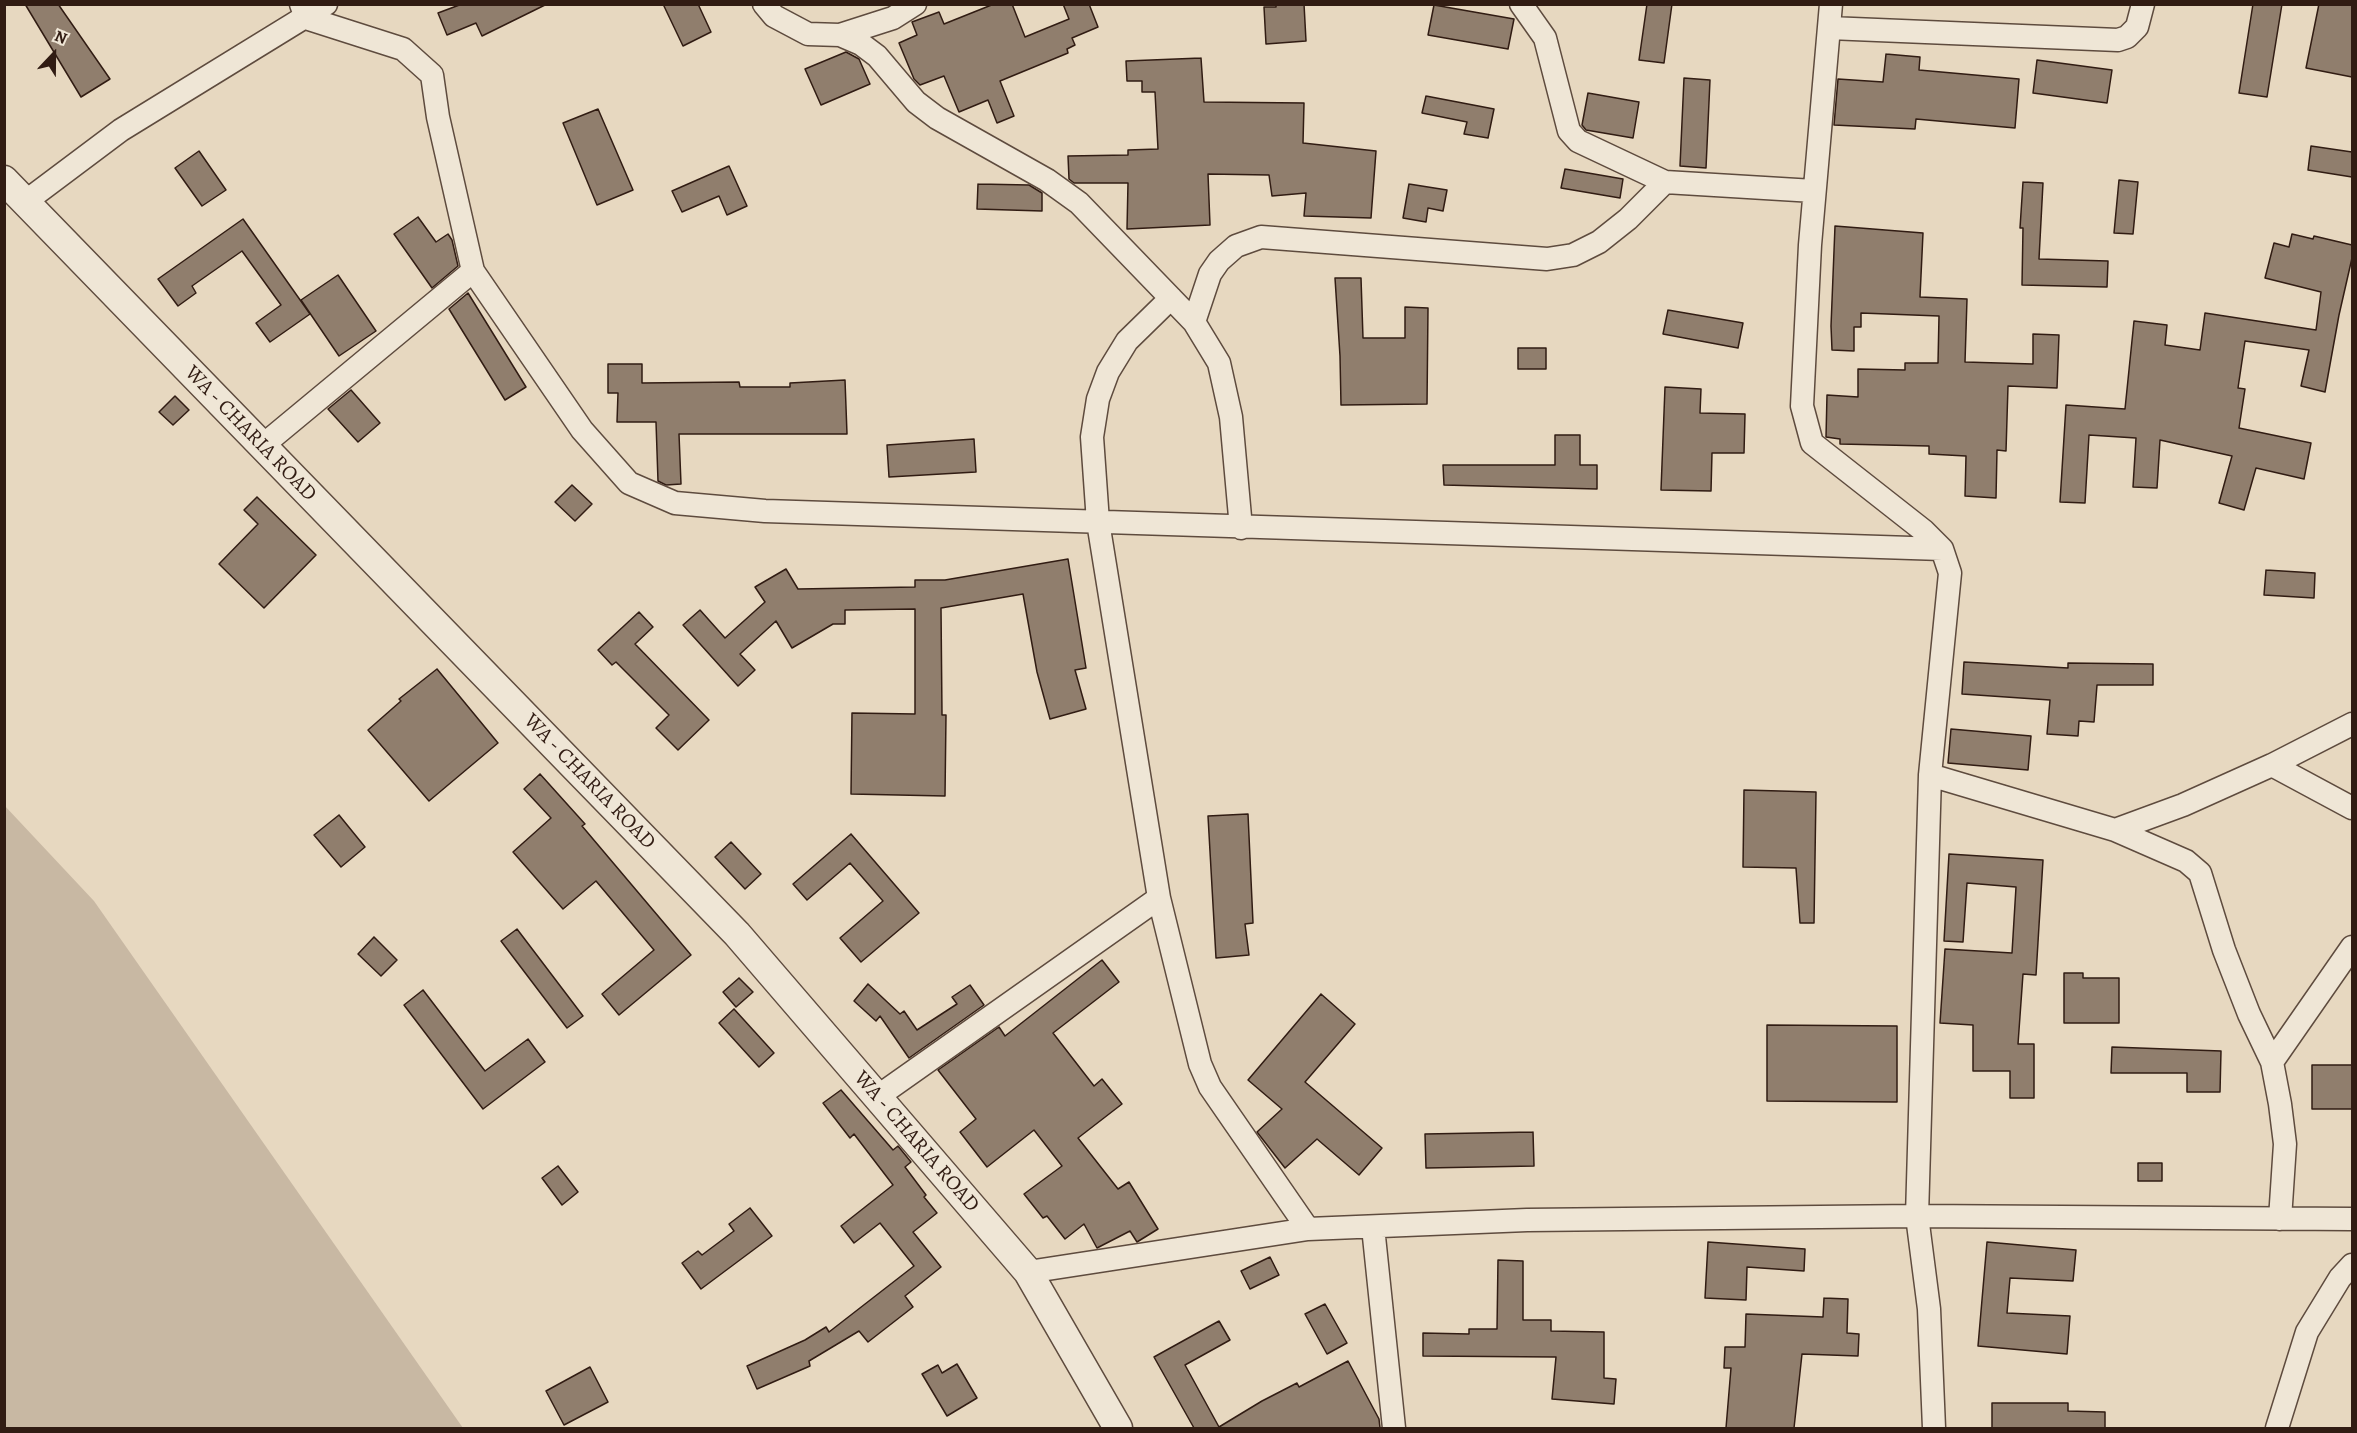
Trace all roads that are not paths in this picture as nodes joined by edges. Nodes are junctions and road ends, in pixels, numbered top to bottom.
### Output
1 (326, 4) edge
2 (764, 4) edge
3 (915, 4) edge
4 (1521, 4) edge
5 (1832, 4) edge
6 (2143, 4) edge
7 (303, 11) edge
8 (1829, 28) junction
9 (840, 35) junction
10 (4, 180) edge
11 (1665, 182) junction
12 (1814, 191) junction
13 (25, 202) junction
14 (473, 271) junction
15 (1171, 298) junction
16 (1194, 322) junction
17 (262, 446) junction
18 (1098, 522) junction
19 (1241, 528) junction
20 (1942, 549) junction
21 (2352, 724) edge
22 (2272, 765) junction
23 (1930, 775) junction
24 (2352, 808) edge
25 (2115, 830) junction
26 (1159, 898) junction
27 (2352, 947) edge
28 (2272, 1062) junction
29 (877, 1096) junction
30 (1917, 1216) junction
31 (2280, 1219) junction
32 (2352, 1219) edge
33 (1373, 1227) junction
34 (1308, 1229) junction
35 (2352, 1265) edge
36 (1028, 1272) junction
37 (1118, 1428) edge
38 (1394, 1428) edge
39 (1934, 1428) edge
40 (2277, 1428) edge

1 - 7 street
2 - 9 street
3 - 9 street
4 - 11 street
5 - 8 street
6 - 8 street
7 - 13 street
7 - 14 street
8 - 12 street
9 - 15 street
10 - 13 street, WA - CHARIA ROAD
11 - 12 street
11 - 16 street
12 - 20 street
13 - 17 street, WA - CHARIA ROAD
14 - 17 street
14 - 18 street
15 - 16 street
15 - 18 street
16 - 19 street
17 - 29 street, WA - CHARIA ROAD
18 - 19 street
18 - 26 street
19 - 20 street
20 - 23 street
21 - 22 street
22 - 24 street
22 - 25 street
23 - 25 street
23 - 30 street
25 - 28 street
26 - 29 street
26 - 34 street
27 - 28 street
28 - 31 street
29 - 36 street, WA - CHARIA ROAD
30 - 31 street
30 - 33 street
30 - 39 street
31 - 32 street
33 - 34 street
33 - 38 street
34 - 36 street
35 - 40 street
36 - 37 street, WA - CHARIA ROAD

